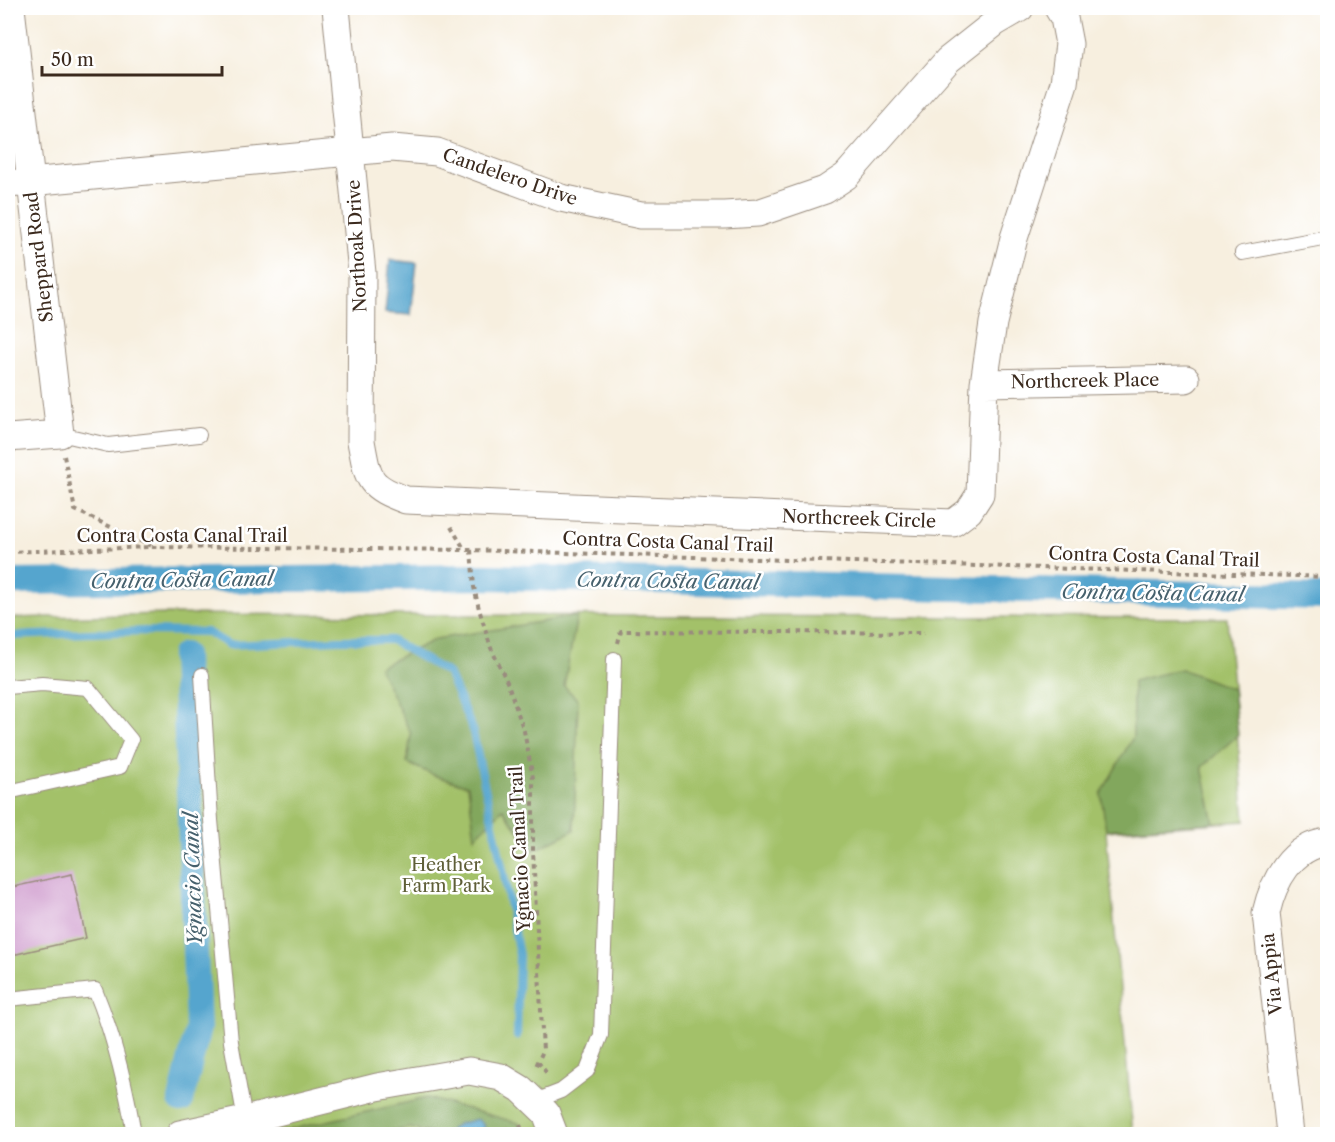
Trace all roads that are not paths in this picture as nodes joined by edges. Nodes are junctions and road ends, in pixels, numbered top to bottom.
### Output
1 (11, 8) edge
2 (336, 8) edge
3 (1020, 8) edge
4 (1058, 8) edge
5 (351, 151) junction
6 (19, 183) edge
7 (1328, 237) edge
8 (1242, 253) dead end
9 (1186, 379) dead end
10 (984, 383) junction
11 (60, 434) junction
12 (199, 435) dead end
13 (8, 438) edge
14 (372, 483) joint
15 (614, 659) road end
16 (202, 675) dead end
17 (8, 687) edge
18 (8, 792) edge
19 (1328, 842) edge
20 (8, 999) edge
21 (528, 1095) junction
22 (245, 1120) junction
23 (134, 1134) edge
24 (180, 1134) edge
25 (554, 1134) edge
26 (1290, 1134) edge

1 - 6 street, Sheppard Road
2 - 5 street, Northoak Drive
3 - 5 street, Candelero Drive
4 - 10 street, Northcreek Circle
5 - 6 street, Candelero Drive
5 - 14 street, Northoak Drive
6 - 11 street, Sheppard Road
7 - 8 lane
9 - 10 street, Northcreek Place
10 - 14 street, Northcreek Circle
11 - 12 lane
11 - 13 street
15 - 21 lane
16 - 22 lane
17 - 18 lane
19 - 26 street, Via Appia
20 - 23 lane
21 - 22 street
21 - 25 street
22 - 24 street

